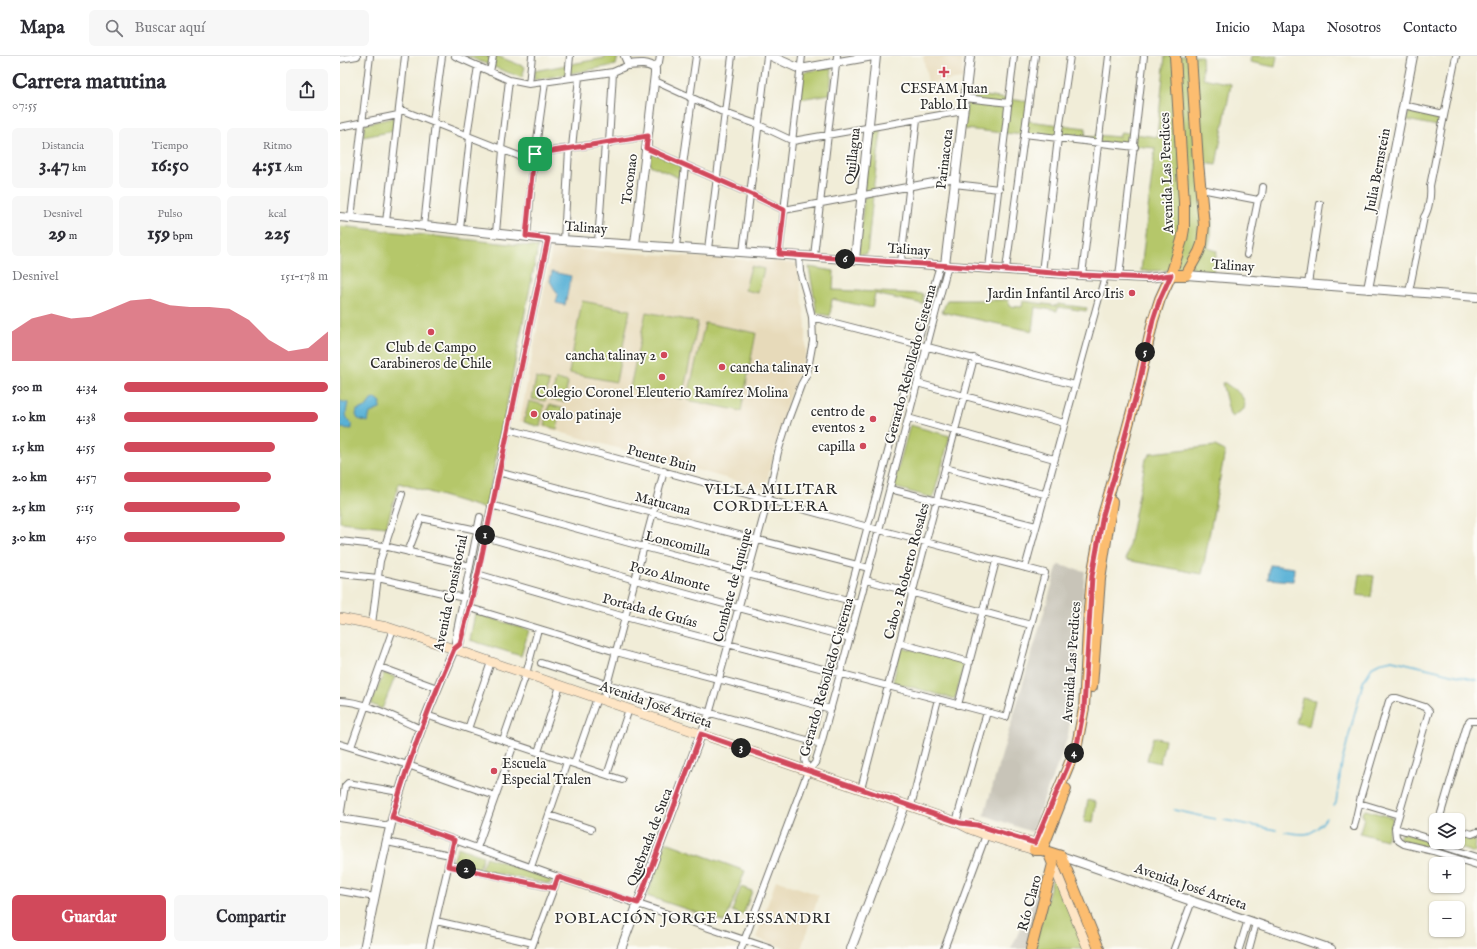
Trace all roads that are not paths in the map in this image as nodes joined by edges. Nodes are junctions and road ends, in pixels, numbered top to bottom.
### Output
1 (357, 56) edge
2 (370, 56) edge
3 (406, 56) edge
4 (442, 56) edge
5 (455, 56) edge
6 (493, 56) edge
7 (532, 56) edge
8 (570, 56) edge
9 (625, 56) edge
10 (660, 56) edge
11 (696, 56) edge
12 (732, 56) edge
13 (766, 56) edge
14 (771, 56) edge
15 (802, 56) edge
16 (874, 56) edge
17 (970, 56) edge
18 (1014, 56) edge
19 (1035, 56) edge
20 (1070, 56) edge
21 (1109, 56) edge
22 (1144, 56) edge
23 (1175, 56) edge
24 (1191, 56) edge
25 (1412, 56) edge
26 (1456, 56) edge
27 (340, 59) edge
28 (836, 59) edge
29 (629, 65) junction
30 (478, 66) junction
31 (654, 69) junction
32 (800, 69) junction
33 (490, 72) junction
34 (613, 72) junction
35 (579, 77) junction
36 (568, 78) junction
37 (509, 80) junction
38 (545, 82) junction
39 (655, 82) junction
40 (529, 84) junction
41 (691, 98) junction
42 (965, 98) junction
43 (1009, 103) junction
44 (1403, 105) junction
45 (963, 111) junction
46 (399, 112) junction
47 (725, 113) junction
48 (1444, 114) junction
49 (917, 119) junction
50 (362, 123) junction
51 (434, 123) junction
52 (759, 125) junction
53 (340, 127) edge
54 (868, 128) junction
55 (1024, 134) junction
56 (828, 135) junction
57 (468, 136) junction
58 (648, 136) junction
59 (1058, 138) junction
60 (793, 141) junction
61 (1098, 142) junction
62 (607, 143) junction
63 (1135, 147) junction
64 (646, 148) junction
65 (571, 149) junction
66 (502, 150) junction
67 (535, 154) junction
68 (684, 166) junction
69 (717, 180) junction
70 (954, 181) junction
71 (910, 187) junction
72 (1263, 188) dead end
73 (998, 189) junction
74 (1201, 189) junction
75 (751, 194) junction
76 (861, 196) junction
77 (1258, 200) junction
78 (820, 204) junction
79 (1320, 204) dead end
80 (784, 210) junction
81 (340, 217) edge
82 (351, 218) junction
83 (386, 222) junction
84 (424, 226) junction
85 (460, 230) junction
86 (496, 233) junction
87 (526, 236) junction
88 (548, 239) junction
89 (564, 240) junction
90 (598, 242) junction
91 (635, 244) junction
92 (676, 247) junction
93 (708, 249) junction
94 (743, 252) junction
95 (779, 254) junction
96 (799, 255) junction
97 (1247, 255) dead end
98 (814, 256) junction
99 (855, 259) junction
100 (901, 262) junction
101 (944, 265) junction
102 (989, 268) junction
103 (1006, 269) junction
104 (1042, 272) junction
105 (1082, 275) junction
106 (1171, 275) junction
107 (1186, 275) junction
108 (1105, 276) junction
109 (1119, 277) junction
110 (1308, 284) junction
111 (1368, 289) junction
112 (1408, 292) junction
113 (1477, 297) edge
114 (812, 317) junction
115 (917, 344) junction
116 (926, 347) junction
117 (974, 358) junction
118 (917, 382) junction
119 (1075, 385) junction
120 (964, 396) junction
121 (908, 418) junction
122 (1064, 423) junction
123 (508, 429) junction
124 (955, 432) junction
125 (1054, 459) junction
126 (945, 468) junction
127 (664, 471) junction
128 (498, 472) junction
129 (890, 489) junction
130 (402, 494) dead end
131 (1044, 494) junction
132 (768, 500) junction
133 (937, 501) junction
134 (491, 505) junction
135 (653, 513) junction
136 (480, 517) dead end
137 (1036, 526) junction
138 (868, 527) junction
139 (477, 530) junction
140 (879, 530) junction
141 (485, 537) junction
142 (757, 540) junction
143 (340, 542) edge
144 (926, 542) junction
145 (384, 546) junction
146 (644, 547) junction
147 (408, 552) junction
148 (996, 561) junction
149 (858, 565) junction
150 (470, 566) junction
151 (869, 568) junction
152 (1025, 568) junction
153 (747, 573) junction
154 (340, 574) edge
155 (478, 574) junction
156 (378, 578) junction
157 (635, 580) junction
158 (866, 580) junction
159 (912, 593) junction
160 (464, 598) junction
161 (848, 600) junction
162 (859, 603) junction
163 (738, 607) junction
164 (470, 608) junction
165 (983, 612) junction
166 (625, 616) junction
167 (340, 618) edge
168 (372, 624) junction
169 (1031, 625) junction
170 (538, 629) junction
171 (393, 630) junction
172 (839, 634) junction
173 (850, 638) junction
174 (728, 643) junction
175 (899, 643) junction
176 (454, 649) junction
177 (616, 652) junction
178 (491, 662) junction
179 (970, 662) junction
180 (541, 663) dead end
181 (380, 666) junction
182 (829, 671) junction
183 (526, 674) junction
184 (840, 674) junction
185 (719, 679) junction
186 (607, 684) junction
187 (560, 686) junction
188 (888, 686) junction
189 (437, 688) junction
190 (600, 699) junction
191 (938, 699) junction
192 (340, 701) edge
193 (958, 705) junction
194 (365, 706) junction
195 (820, 706) junction
196 (629, 709) junction
197 (831, 709) junction
198 (710, 712) junction
199 (988, 712) junction
200 (426, 714) junction
201 (1477, 721) edge
202 (421, 729) junction
203 (468, 729) junction
204 (701, 734) junction
205 (503, 740) junction
206 (810, 740) junction
207 (340, 744) edge
208 (514, 744) junction
209 (821, 744) junction
210 (351, 747) junction
211 (538, 752) junction
212 (567, 762) junction
213 (574, 764) junction
214 (408, 765) junction
215 (808, 771) junction
216 (607, 775) junction
217 (622, 780) dead end
218 (861, 789) junction
219 (399, 792) junction
220 (495, 796) junction
221 (1359, 804) junction
222 (908, 806) junction
223 (1441, 813) edge
224 (549, 815) junction
225 (1399, 815) junction
226 (340, 817) edge
227 (392, 822) junction
228 (958, 822) junction
229 (1354, 827) dead end
230 (1395, 828) junction
231 (591, 829) dead end
232 (1465, 832) edge
233 (1477, 832) edge
234 (986, 835) junction
235 (1429, 839) edge
236 (454, 840) junction
237 (387, 842) junction
238 (477, 848) junction
239 (1040, 849) junction
240 (1452, 849) edge
241 (1433, 851) joint
242 (450, 855) junction
243 (1061, 856) junction
244 (1477, 857) edge
245 (1053, 864) junction
246 (1477, 865) edge
247 (448, 866) junction
248 (531, 867) junction
249 (558, 877) junction
250 (554, 888) junction
251 (340, 891) edge
252 (375, 897) junction
253 (1192, 901) junction
254 (638, 903) junction
255 (1248, 920) junction
256 (436, 921) junction
257 (1256, 923) junction
258 (744, 940) junction
259 (532, 946) edge
260 (364, 949) edge
261 (429, 949) edge
262 (620, 949) edge
263 (741, 949) edge
264 (771, 949) edge
265 (851, 949) edge
266 (944, 949) edge
267 (1031, 949) edge
268 (1088, 949) edge
269 (1099, 949) edge
270 (1174, 949) edge
271 (1238, 949) edge
272 (1248, 949) edge
273 (1331, 949) edge

1 - 27 street
2 - 50 street
3 - 46 street
4 - 51 street
5 - 30 street
6 - 33 street
7 - 40 street
8 - 36 street
9 - 29 street
10 - 31 street, Toconao
11 - 41 street
12 - 47 street
13 - 52 street
14 - 32 street
15 - 32 street
16 - 28 street
16 - 54 street, Quillagua
17 - 42 street, Parinacota
18 - 43 street
19 - 55 street
20 - 59 street
21 - 61 street
22 - 63 street
23 - 106 main road, Avenida Las Perdices
24 - 74 main road
25 - 44 street, Julia Bernstein
26 - 48 street
28 - 32 street
28 - 56 street
29 - 31 street
29 - 34 street
30 - 33 street
30 - 57 street
31 - 39 street, Toconao
32 - 60 street
33 - 37 street
34 - 35 street
34 - 62 street
35 - 36 street
35 - 65 street
36 - 38 street
37 - 40 street
37 - 66 street
38 - 40 street
38 - 67 street
39 - 41 street
39 - 58 street, Toconao
41 - 47 street
41 - 68 street
42 - 43 street
42 - 45 street, Parinacota
43 - 73 street
44 - 48 street
44 - 111 street, Julia Bernstein
45 - 49 street
45 - 70 street, Parinacota
46 - 50 street
46 - 51 street
46 - 83 street
47 - 52 street
47 - 69 street
48 - 112 street
49 - 54 street
49 - 71 street
50 - 53 street
50 - 82 street
51 - 57 street
51 - 84 street
52 - 60 street
52 - 75 street
54 - 56 street
54 - 76 street, Quillagua
55 - 59 street
55 - 103 street
56 - 60 street
56 - 78 street
57 - 66 street
57 - 85 street
58 - 62 street
58 - 64 street, Toconao
59 - 61 street
59 - 104 street
60 - 80 street
61 - 63 street
61 - 105 street
62 - 65 street
62 - 90 street
63 - 109 street
64 - 68 street
64 - 91 street, Toconao
65 - 67 street
65 - 89 street
66 - 67 street
66 - 86 street
67 - 87 street
68 - 69 street
68 - 92 street
69 - 75 street
69 - 93 street
70 - 71 street
70 - 73 street
70 - 101 street, Parinacota
71 - 76 street
71 - 100 street
72 - 77 street
73 - 102 street
74 - 77 street
74 - 107 main road
75 - 80 street
75 - 94 street
76 - 78 street
76 - 99 street, Quillagua
77 - 97 street
78 - 80 street
78 - 98 street
79 - 110 street
80 - 95 street
81 - 82 street, Talinay
82 - 83 street, Talinay
83 - 84 street, Talinay
84 - 85 street, Talinay
85 - 86 street, Talinay
86 - 87 street, Talinay
87 - 88 street, Talinay
88 - 89 street, Talinay
88 - 123 street
89 - 90 street, Talinay
90 - 91 street, Talinay
91 - 92 street, Talinay
92 - 93 street, Talinay
93 - 94 street, Talinay
94 - 95 street, Talinay
95 - 96 street, Talinay
96 - 98 street, Talinay
96 - 114 street, Combate de Iquique
98 - 99 street, Talinay
99 - 100 street, Talinay
100 - 101 street, Talinay
101 - 102 street, Talinay
101 - 115 street, Gerardo Rebolledo Cisterna
101 - 116 street, Gerardo Rebolledo Cisterna
102 - 103 street, Talinay
103 - 104 street, Talinay
104 - 105 street, Talinay
105 - 108 street, Talinay
106 - 107 main road, Talinay
106 - 109 street, Talinay
106 - 239 main road, Avenida Las Perdices
107 - 110 street, Talinay
108 - 109 street, Talinay
108 - 119 street
110 - 111 street, Talinay
111 - 112 street, Talinay
112 - 113 street, Talinay
114 - 115 street
114 - 132 street, Combate de Iquique
115 - 116 street
115 - 138 street, Gerardo Rebolledo Cisterna
116 - 117 street
116 - 118 street, Gerardo Rebolledo Cisterna
117 - 119 street
117 - 120 street, Cabo 2 Roberto Rosales
118 - 120 street
118 - 121 street, Gerardo Rebolledo Cisterna
119 - 122 street
120 - 122 street
120 - 124 street, Cabo 2 Roberto Rosales
121 - 124 street
121 - 129 street, Gerardo Rebolledo Cisterna
122 - 125 street
123 - 127 street, Puente Buin
123 - 128 street
124 - 125 street
124 - 126 street, Cabo 2 Roberto Rosales
125 - 131 street
126 - 131 street
126 - 133 street, Cabo 2 Roberto Rosales
127 - 132 street, Puente Buin
127 - 135 street
128 - 134 street
128 - 135 street, Matucana
129 - 133 street
129 - 140 street, Gerardo Rebolledo Cisterna
130 - 145 street
131 - 137 street
132 - 138 street, Puente Buin
132 - 142 street, Combate de Iquique
133 - 137 street
133 - 144 street, Cabo 2 Roberto Rosales
134 - 141 street
134 - 146 street, Loncomilla
135 - 142 street, Matucana
135 - 146 street
136 - 139 street, Avenida Consistorial
137 - 152 street
138 - 140 street, Puente Buin
138 - 149 street, Gerardo Rebolledo Cisterna
139 - 147 street
139 - 150 street, Avenida Consistorial
140 - 144 street, Puente Buin
140 - 151 street, Gerardo Rebolledo Cisterna
141 - 155 street
141 - 157 street, Pozo Almonte
142 - 149 street, Matucana
142 - 153 street, Combate de Iquique
143 - 145 street
144 - 148 street, Puente Buin
144 - 159 street, Cabo 2 Roberto Rosales
145 - 147 street
145 - 156 street
146 - 153 street, Loncomilla
146 - 157 street
147 - 150 street
148 - 152 street, Puente Buin
148 - 165 street
149 - 151 street, Matucana
149 - 161 street, Gerardo Rebolledo Cisterna
150 - 160 street, Avenida Consistorial
151 - 158 street, Gerardo Rebolledo Cisterna
152 - 169 street, Puente Buin
153 - 161 street, Loncomilla
153 - 163 street, Combate de Iquique
154 - 156 street
155 - 164 street
155 - 166 street, Portada de Guías
156 - 160 street
156 - 168 street
157 - 163 street, Pozo Almonte
157 - 166 street
158 - 159 street
158 - 162 street, Gerardo Rebolledo Cisterna
159 - 165 street
159 - 175 street, Cabo 2 Roberto Rosales
160 - 176 street, Avenida Consistorial
161 - 162 street, Loncomilla
161 - 172 street, Gerardo Rebolledo Cisterna
162 - 173 street, Gerardo Rebolledo Cisterna
163 - 172 street, Pozo Almonte
163 - 174 street, Combate de Iquique
164 - 170 street
164 - 176 street
165 - 169 street
165 - 179 street
166 - 174 street, Portada de Guías
166 - 177 street
167 - 168 main road, Avenida José Arrieta
168 - 171 main road, Avenida José Arrieta
169 - 199 street, Portada de Guías
170 - 177 street
170 - 183 street
171 - 176 main road, Avenida José Arrieta
171 - 181 street
172 - 173 street, Pozo Almonte
172 - 182 street, Gerardo Rebolledo Cisterna
173 - 184 street, Gerardo Rebolledo Cisterna
174 - 182 street, Portada de Guías
174 - 185 street, Combate de Iquique
175 - 179 street
175 - 188 street, Cabo 2 Roberto Rosales
176 - 178 main road, Avenida José Arrieta
176 - 189 street, Avenida Consistorial
177 - 185 street
177 - 186 street
178 - 183 main road, Avenida José Arrieta
178 - 203 street
179 - 193 street
180 - 186 street
181 - 189 street
181 - 194 street
182 - 184 street, Portada de Guías
182 - 195 street, Gerardo Rebolledo Cisterna
183 - 187 main road, Avenida José Arrieta
183 - 205 street
184 - 188 street, Portada de Guías
184 - 197 street, Gerardo Rebolledo Cisterna
185 - 195 street
185 - 198 street, Combate de Iquique
186 - 190 street
186 - 198 street
187 - 190 main road, Avenida José Arrieta
187 - 211 street
188 - 191 street, Portada de Guías
188 - 218 street, Cabo 2 Roberto Rosales
189 - 200 street, Avenida Consistorial
190 - 196 main road, Avenida José Arrieta
190 - 213 street
191 - 193 street, Portada de Guías
191 - 222 street
192 - 194 street
193 - 199 street, Portada de Guías
194 - 202 street
194 - 210 street
195 - 197 street
195 - 206 street, Gerardo Rebolledo Cisterna
196 - 204 main road, Avenida José Arrieta
196 - 216 street
197 - 209 street, Gerardo Rebolledo Cisterna
198 - 204 street, Combate de Iquique
198 - 206 street
199 - 228 street
200 - 202 street, Avenida Consistorial
200 - 203 street
201 - 223 street
202 - 214 street, Avenida Consistorial
203 - 205 street
204 - 215 main road, Avenida José Arrieta
204 - 254 street, Quebrada de Suca
205 - 208 street
206 - 209 street
206 - 215 street, Gerardo Rebolledo Cisterna
207 - 210 street
208 - 211 street
208 - 220 street
209 - 215 street, Gerardo Rebolledo Cisterna
210 - 214 street
211 - 212 street
212 - 213 street
212 - 224 street
213 - 216 street
214 - 219 street, Avenida Consistorial
214 - 220 street
215 - 218 main road, Avenida José Arrieta
215 - 258 street
216 - 217 street
218 - 222 main road, Avenida José Arrieta
219 - 226 street
219 - 227 street, Avenida Consistorial
220 - 238 street
221 - 225 street
221 - 225 street
221 - 229 street
222 - 228 main road, Avenida José Arrieta
222 - 265 street
224 - 231 street
224 - 248 street
225 - 230 street
226 - 227 street
227 - 236 street
227 - 237 street, Avenida Consistorial
228 - 234 main road, Avenida José Arrieta
228 - 239 main road, Avenida José Arrieta
230 - 235 street
230 - 241 street
232 - 233 street
234 - 239 main road, Avenida José Arrieta
234 - 266 street
236 - 238 street
236 - 242 street
237 - 242 street
237 - 252 street, Avenida Consistorial
238 - 248 street
239 - 243 main road, Avenida José Arrieta
239 - 245 main road
240 - 244 street
241 - 246 street
242 - 247 street
243 - 253 street, Avenida José Arrieta
243 - 269 main road
245 - 267 main road, Río Claro
245 - 268 main road
247 - 250 street
247 - 256 street
248 - 249 street
249 - 250 street
249 - 254 street
250 - 259 street
251 - 252 street
252 - 260 street, Avenida Consistorial
253 - 255 street, Avenida José Arrieta
253 - 270 street
254 - 258 street
254 - 262 street, Quebrada de Suca
255 - 257 street, Avenida José Arrieta
255 - 271 street
256 - 259 street
256 - 261 street
257 - 272 street
257 - 273 street, Avenida José Arrieta
258 - 263 street
258 - 264 street

